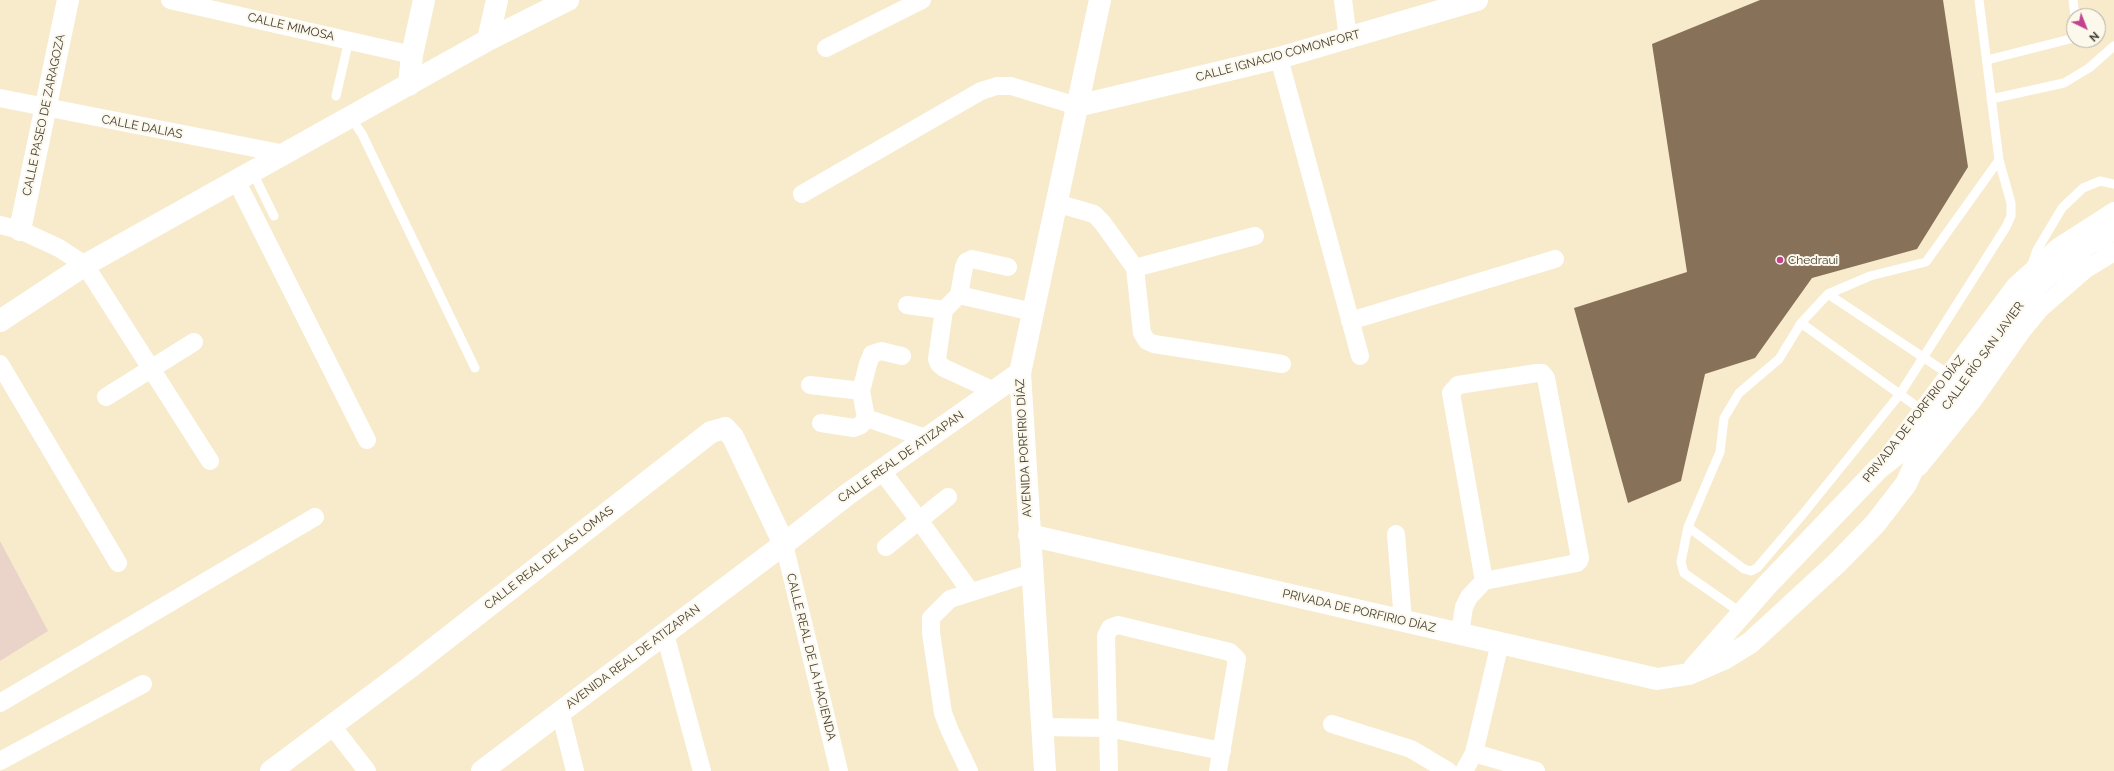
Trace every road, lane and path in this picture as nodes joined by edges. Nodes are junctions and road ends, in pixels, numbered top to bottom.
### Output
1 (68, 0) edge
2 (170, 0) edge
3 (424, 0) edge
4 (497, 0) edge
5 (568, 0) edge
6 (922, 0) edge
7 (1100, 0) edge
8 (1343, 0) edge
9 (1979, 0) edge
10 (1473, 1) edge
11 (1444, 5) edge
12 (1348, 38) junction
13 (349, 40) junction
14 (488, 40) junction
15 (2066, 40) edge
16 (2114, 46) edge
17 (826, 48) dead end
18 (412, 55) junction
19 (1279, 58) junction
20 (1987, 60) junction
21 (408, 85) junction
22 (336, 96) dead end
23 (0, 98) edge
24 (1991, 99) junction
25 (1077, 106) junction
26 (46, 108) junction
27 (351, 118) junction
28 (285, 154) junction
29 (1999, 160) junction
30 (244, 176) junction
31 (2114, 184) edge
32 (802, 194) dead end
33 (1056, 203) junction
34 (2114, 211) edge
35 (274, 216) dead end
36 (2091, 224) junction
37 (10, 228) edge
38 (2114, 230) edge
39 (1255, 236) dead end
40 (2110, 254) edge
41 (1555, 259) dead end
42 (85, 265) junction
43 (1008, 267) dead end
44 (1134, 268) junction
45 (2030, 272) junction
46 (1828, 294) junction
47 (958, 295) junction
48 (907, 305) dead end
49 (944, 310) junction
50 (1033, 312) junction
51 (0, 321) edge
52 (1350, 321) junction
53 (1801, 323) junction
54 (194, 342) dead end
55 (902, 356) dead end
56 (1360, 356) dead end
57 (1925, 358) junction
58 (0, 364) edge
59 (1282, 364) dead end
60 (475, 368) dead end
61 (152, 369) junction
62 (1020, 373) junction
63 (1950, 375) junction
64 (810, 385) dead end
65 (862, 391) junction
66 (994, 391) junction
67 (1900, 394) junction
68 (106, 397) dead end
69 (866, 418) junction
70 (1927, 419) junction
71 (820, 423) dead end
72 (926, 438) junction
73 (367, 440) dead end
74 (1913, 451) junction
75 (210, 461) dead end
76 (1879, 468) junction
77 (881, 470) junction
78 (1906, 484) junction
79 (948, 497) dead end
80 (315, 518) dead end
81 (919, 520) junction
82 (1688, 527) junction
83 (1396, 534) dead end
84 (1029, 535) junction
85 (784, 544) junction
86 (886, 547) dead end
87 (118, 563) dead end
88 (1032, 573) junction
89 (1484, 581) junction
90 (1768, 584) junction
91 (970, 591) junction
92 (1789, 608) junction
93 (1743, 614) junction
94 (1404, 621) junction
95 (665, 634) junction
96 (1460, 634) junction
97 (1500, 643) junction
98 (1689, 674) junction
99 (143, 684) dead end
100 (0, 703) edge
101 (560, 711) junction
102 (1332, 724) dead end
103 (332, 726) junction
104 (1042, 727) junction
105 (1108, 728) junction
106 (1222, 751) junction
107 (1474, 753) junction
108 (0, 761) edge
109 (1512, 768) edge
110 (271, 771) edge
111 (367, 771) edge
112 (482, 771) edge
113 (575, 771) edge
114 (702, 771) edge
115 (839, 771) edge
116 (969, 771) edge
117 (1045, 771) edge
118 (1109, 771) edge
119 (1218, 771) edge
120 (1448, 771) edge
121 (1464, 771) edge
122 (1536, 771) edge

1 - 26 street, CALLE PASEO DE ZARAGOZA
2 - 13 street, CALLE MIMOSA
3 - 18 street
4 - 14 street
5 - 14 street
6 - 17 street
7 - 25 street, AVENIDA PORFIRIO DÍAZ
8 - 12 street
9 - 20 lane
10 - 11 street, CALLE IGNACIO COMONFORT
11 - 12 street, CALLE IGNACIO COMONFORT
12 - 19 street, CALLE IGNACIO COMONFORT
13 - 18 street, CALLE MIMOSA
13 - 22 lane
14 - 21 street
15 - 20 lane
16 - 24 lane
18 - 21 street
19 - 25 street, CALLE IGNACIO COMONFORT
19 - 52 street
20 - 24 lane
21 - 27 street
23 - 26 street, CALLE DALIAS
24 - 29 lane
25 - 32 street
25 - 33 street, AVENIDA PORFIRIO DÍAZ
26 - 28 street, CALLE DALIAS
26 - 37 street, CALLE PASEO DE ZARAGOZA
27 - 28 street
27 - 60 lane
28 - 30 street
29 - 46 lane
29 - 57 lane
30 - 35 lane
30 - 42 street
30 - 73 street
31 - 45 lane
33 - 44 street
33 - 50 street, AVENIDA PORFIRIO DÍAZ
34 - 36 street, PRIVADA DE PORFIRIO DÍAZ
36 - 40 street
36 - 45 street, PRIVADA DE PORFIRIO DÍAZ
37 - 42 street
38 - 70 street, CALLE RÍO SAN JAVIER
39 - 44 street
40 - 78 street, PRIVADA DE PORFIRIO DÍAZ
41 - 52 street
42 - 51 street
42 - 61 street
43 - 47 street
44 - 59 street
45 - 63 street, PRIVADA DE PORFIRIO DÍAZ
46 - 53 lane
46 - 57 lane
47 - 49 street
47 - 50 street
48 - 49 street
49 - 66 street
50 - 62 street, AVENIDA PORFIRIO DÍAZ
52 - 56 street
53 - 67 lane
53 - 82 lane
54 - 61 street
55 - 65 street
57 - 63 lane
57 - 67 lane
58 - 87 street
61 - 68 street
61 - 75 street
62 - 66 street, CALLE REAL DE ATIZAPAN
62 - 84 street, AVENIDA PORFIRIO DÍAZ
63 - 70 street, PRIVADA DE PORFIRIO DÍAZ
64 - 65 street
65 - 69 street
66 - 72 street, CALLE REAL DE ATIZAPAN
67 - 70 lane
67 - 82 lane
69 - 71 street
69 - 72 street
70 - 74 street, CALLE RÍO SAN JAVIER
70 - 76 street, PRIVADA DE PORFIRIO DÍAZ
72 - 77 street, CALLE REAL DE ATIZAPAN
74 - 76 street, CALLE RÍO SAN JAVIER
74 - 78 street, CALLE RÍO SAN JAVIER
76 - 90 street, PRIVADA DE PORFIRIO DÍAZ
77 - 81 street
77 - 85 street, CALLE REAL DE ATIZAPAN
78 - 92 street, PRIVADA DE PORFIRIO DÍAZ
79 - 81 street
80 - 100 street
81 - 86 street
81 - 91 street
82 - 93 lane
83 - 94 street
84 - 88 street, AVENIDA PORFIRIO DÍAZ
84 - 94 street, PRIVADA DE PORFIRIO DÍAZ
85 - 95 street, AVENIDA REAL DE ATIZAPAN
85 - 103 street, CALLE REAL DE LAS LOMAS
85 - 115 street, CALLE REAL DE LA HACIENDA
88 - 91 street
88 - 104 street, AVENIDA PORFIRIO DÍAZ
89 - 89 street
89 - 96 street
90 - 92 street
90 - 93 street, PRIVADA DE PORFIRIO DÍAZ
91 - 116 street
92 - 98 street, PRIVADA DE PORFIRIO DÍAZ
93 - 98 street, PRIVADA DE PORFIRIO DÍAZ
94 - 96 street, PRIVADA DE PORFIRIO DÍAZ
95 - 101 street, AVENIDA REAL DE ATIZAPAN
95 - 114 street
96 - 97 street, PRIVADA DE PORFIRIO DÍAZ
97 - 98 street, PRIVADA DE PORFIRIO DÍAZ
97 - 107 street
99 - 108 street
101 - 112 street, AVENIDA REAL DE ATIZAPAN
101 - 113 street
102 - 120 street
103 - 110 street, CALLE REAL DE LAS LOMAS
103 - 111 street
104 - 105 street
104 - 117 street, AVENIDA PORFIRIO DÍAZ
105 - 106 street
105 - 106 street
105 - 118 street
106 - 119 street
107 - 109 street
107 - 121 street
109 - 122 street

